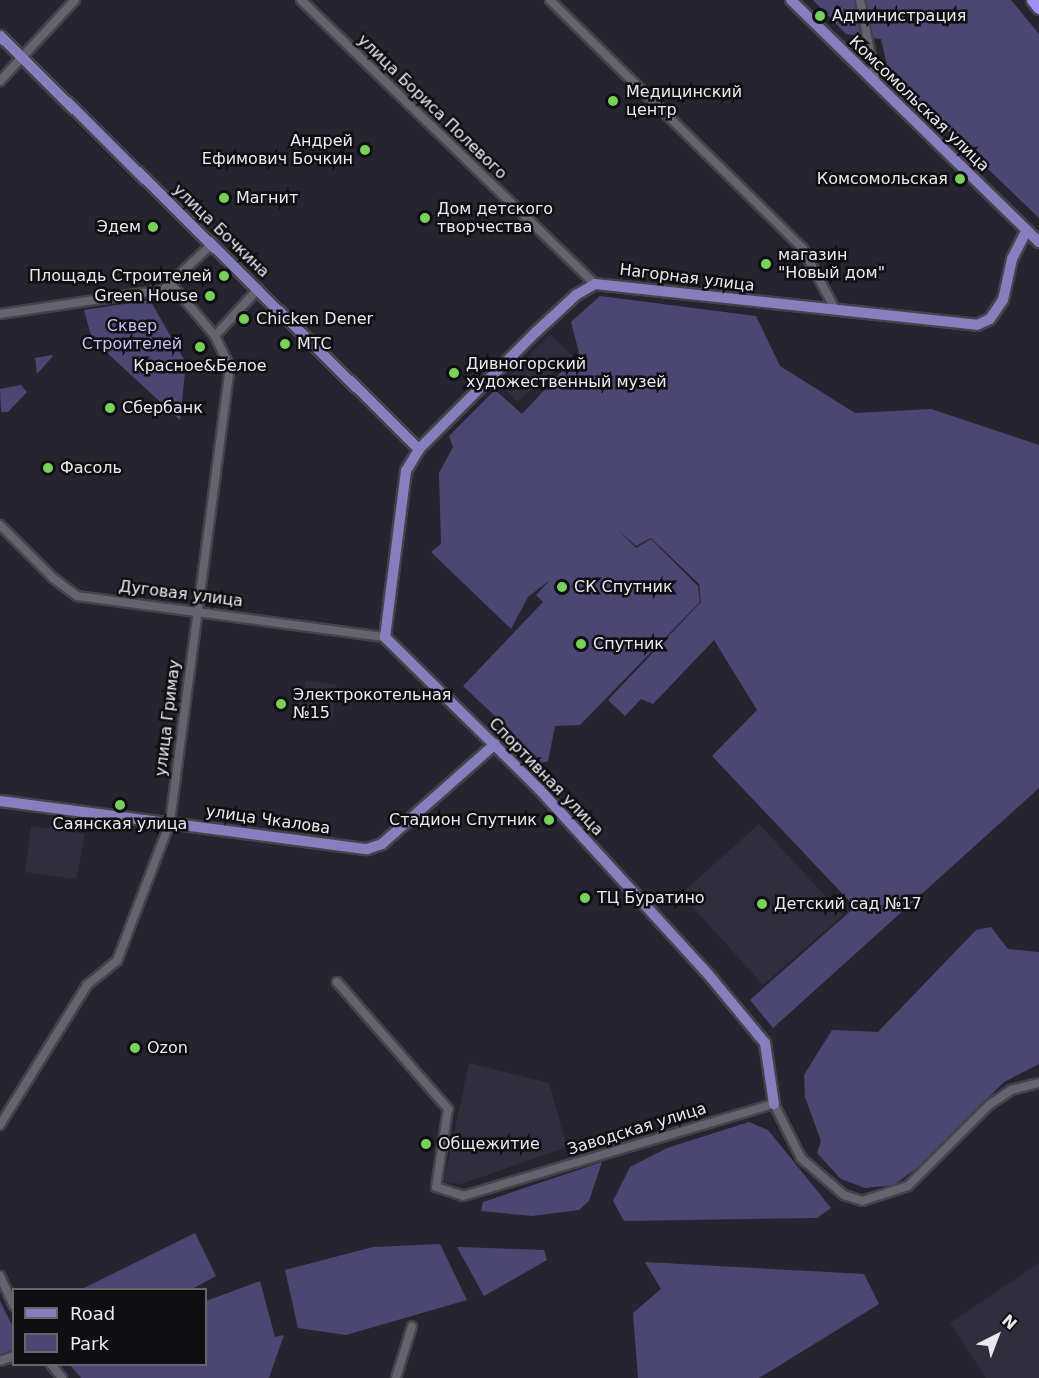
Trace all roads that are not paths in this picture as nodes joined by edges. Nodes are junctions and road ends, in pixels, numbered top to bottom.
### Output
1 (75, 0) edge
2 (302, 0) edge
3 (550, 0) edge
4 (791, 0) edge
5 (860, 0) edge
6 (1033, 0) edge
7 (1039, 8) edge
8 (0, 36) edge
9 (21, 57) junction
10 (0, 81) edge
11 (876, 82) junction
12 (1026, 231) junction
13 (1039, 242) edge
14 (212, 244) junction
15 (595, 284) junction
16 (172, 285) junction
17 (258, 289) junction
18 (835, 309) junction
19 (0, 314) edge
20 (215, 336) junction
21 (419, 449) junction
22 (0, 525) edge
23 (197, 611) junction
24 (385, 637) junction
25 (495, 744) junction
26 (0, 801) edge
27 (170, 822) junction
28 (337, 982) dead end
29 (1039, 1083) edge
30 (774, 1104) junction
31 (0, 1125) edge
32 (0, 1276) edge
33 (12, 1302) edge
34 (412, 1326) dead end
35 (52, 1366) edge
36 (62, 1378) edge
37 (396, 1378) edge

1 - 9 street
2 - 15 street, улица Бориса Полевого
3 - 18 street
4 - 11 main road, Комсомольская улица
5 - 11 street
6 - 7 highway
8 - 9 main road, улица Бочкина
9 - 10 street
9 - 14 main road, улица Бочкина
11 - 12 main road, Комсомольская улица
12 - 13 main road, Комсомольская улица
12 - 18 main road, Нагорная улица
14 - 16 street
14 - 17 main road, улица Бочкина
15 - 18 main road, Нагорная улица
15 - 21 main road, Нагорная улица
16 - 19 street
16 - 20 street, улица Гримау
17 - 20 street
17 - 21 main road, улица Бочкина
20 - 23 street, улица Гримау
21 - 24 main road
22 - 23 street, Дуговая улица
23 - 24 street, Дуговая улица
23 - 27 street, улица Гримау
24 - 25 main road, Спортивная улица
25 - 27 main road, улица Чкалова
25 - 30 main road, Спортивная улица
26 - 27 main road, улица Чкалова
27 - 31 street, улица Гримау
28 - 30 street, Заводская улица
29 - 30 street
32 - 33 street
34 - 37 street
35 - 36 street

